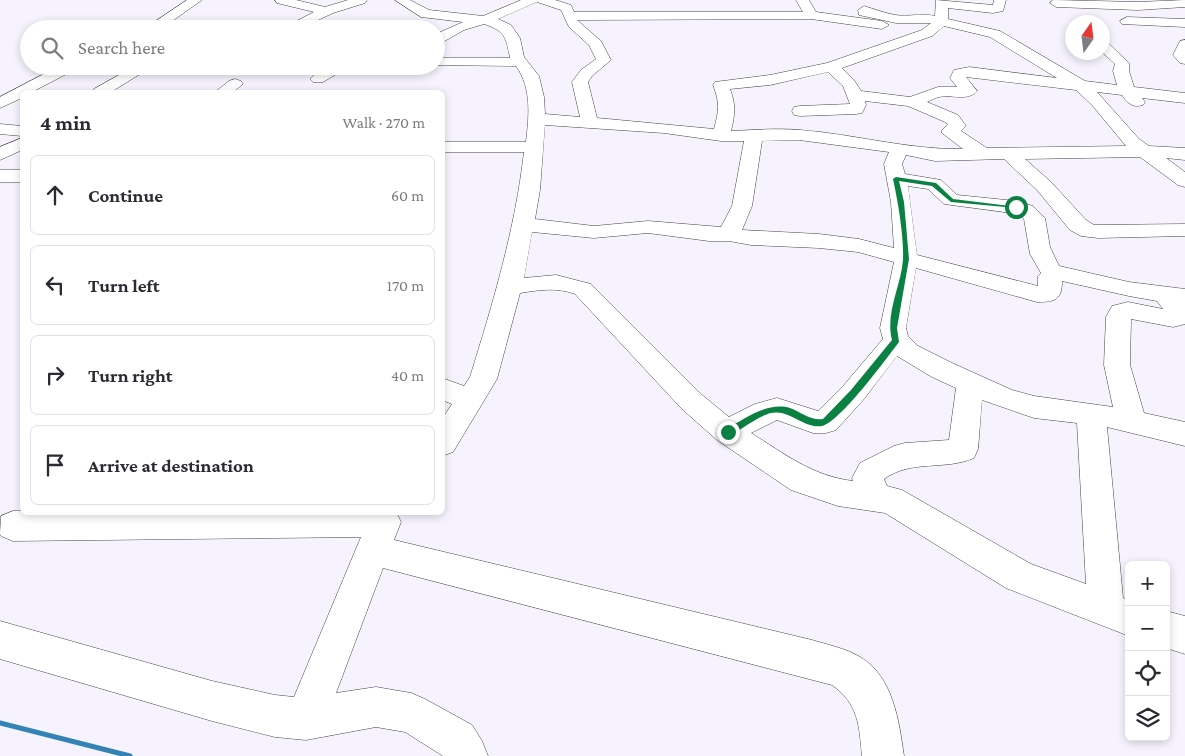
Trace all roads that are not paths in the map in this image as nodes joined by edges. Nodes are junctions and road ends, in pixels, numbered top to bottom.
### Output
1 (196, 0) edge
2 (281, 0) edge
3 (361, 0) edge
4 (401, 0) edge
5 (532, 0) edge
6 (542, 0) edge
7 (802, 0) edge
8 (1000, 0) edge
9 (1055, 1) edge
10 (1185, 3) edge
11 (883, 4) dead end
12 (941, 9) edge
13 (864, 10) dead end
14 (326, 11) junction
15 (809, 15) junction
16 (1068, 15) edge
17 (569, 16) junction
18 (460, 18) junction
19 (484, 19) junction
20 (165, 20) edge
21 (307, 20) edge
22 (1110, 20) dead end
23 (1185, 23) edge
24 (1166, 24) junction
25 (445, 28) edge
26 (445, 31) edge
27 (927, 33) junction
28 (1185, 38) edge
29 (1185, 44) edge
30 (1110, 52) edge
31 (1185, 60) edge
32 (445, 62) edge
33 (519, 62) junction
34 (831, 67) junction
35 (54, 75) edge
36 (130, 75) edge
37 (326, 75) edge
38 (318, 79) dead end
39 (1080, 85) junction
40 (25, 90) edge
41 (104, 90) edge
42 (1127, 91) junction
43 (799, 92) junction
44 (20, 93) edge
45 (856, 95) junction
46 (1185, 98) edge
47 (914, 101) junction
48 (0, 103) edge
49 (1185, 110) edge
50 (537, 119) junction
51 (589, 121) junction
52 (0, 129) edge
53 (20, 131) edge
54 (805, 135) junction
55 (721, 136) junction
56 (754, 137) junction
57 (20, 144) edge
58 (445, 147) edge
59 (534, 147) junction
60 (900, 149) junction
61 (1142, 152) junction
62 (0, 154) edge
63 (1185, 154) edge
64 (984, 155) junction
65 (1010, 155) junction
66 (0, 176) edge
67 (20, 176) edge
68 (1182, 178) edge
69 (896, 179) junction
70 (522, 224) junction
71 (1185, 230) edge
72 (729, 234) junction
73 (906, 259) junction
74 (1053, 273) junction
75 (510, 287) junction
76 (1129, 289) junction
77 (1175, 296) edge
78 (1140, 312) junction
79 (896, 340) junction
80 (970, 383) junction
81 (445, 389) edge
82 (471, 400) junction
83 (1091, 414) junction
84 (1131, 421) junction
85 (728, 432) junction
86 (1185, 434) edge
87 (445, 439) edge
88 (875, 497) junction
89 (13, 525) edge
90 (383, 528) edge
91 (1117, 614) edge
92 (1170, 630) edge
93 (1185, 635) edge
94 (0, 640) edge
95 (306, 719) junction
96 (467, 756) edge
97 (883, 756) edge

1 - 20 street
2 - 14 street
3 - 14 street
4 - 18 street
5 - 19 street
6 - 17 street
7 - 15 street
8 - 12 street
9 - 10 street
9 - 16 street
11 - 12 street
12 - 13 street
12 - 27 street
12 - 39 street
14 - 21 street
15 - 17 street
15 - 27 street
17 - 51 street
18 - 19 street
18 - 25 street
19 - 26 street
19 - 33 street
22 - 24 street
23 - 24 street
24 - 28 street
27 - 34 street
29 - 31 street
30 - 42 street
32 - 33 street
33 - 50 street
34 - 43 street
34 - 45 street
35 - 40 street
36 - 41 street
37 - 38 street
39 - 42 street
39 - 47 street
39 - 61 street
42 - 46 street
42 - 49 street
43 - 45 street
43 - 54 street
43 - 55 street
44 - 48 street
45 - 47 street
47 - 64 street
50 - 51 street
50 - 59 street
51 - 55 street
52 - 53 street
54 - 56 street
54 - 60 street
55 - 56 street
56 - 72 street
57 - 62 street
58 - 59 street
59 - 70 street
60 - 64 street
60 - 69 street
61 - 63 street
61 - 65 street
61 - 68 street
64 - 65 street
65 - 71 street
66 - 67 street
69 - 73 street
69 - 74 street
70 - 72 street
70 - 75 street
72 - 73 street
73 - 74 street
73 - 79 street
74 - 76 street
75 - 82 street
75 - 85 street
76 - 77 street
76 - 78 street
77 - 78 street
78 - 84 street
79 - 80 street
79 - 85 street
80 - 83 street
80 - 88 street
81 - 82 street
82 - 87 street
83 - 84 street
83 - 91 street
84 - 86 street
85 - 88 street
88 - 91 street
89 - 90 street
90 - 95 street
90 - 97 street
92 - 93 street
94 - 95 street
95 - 96 street

